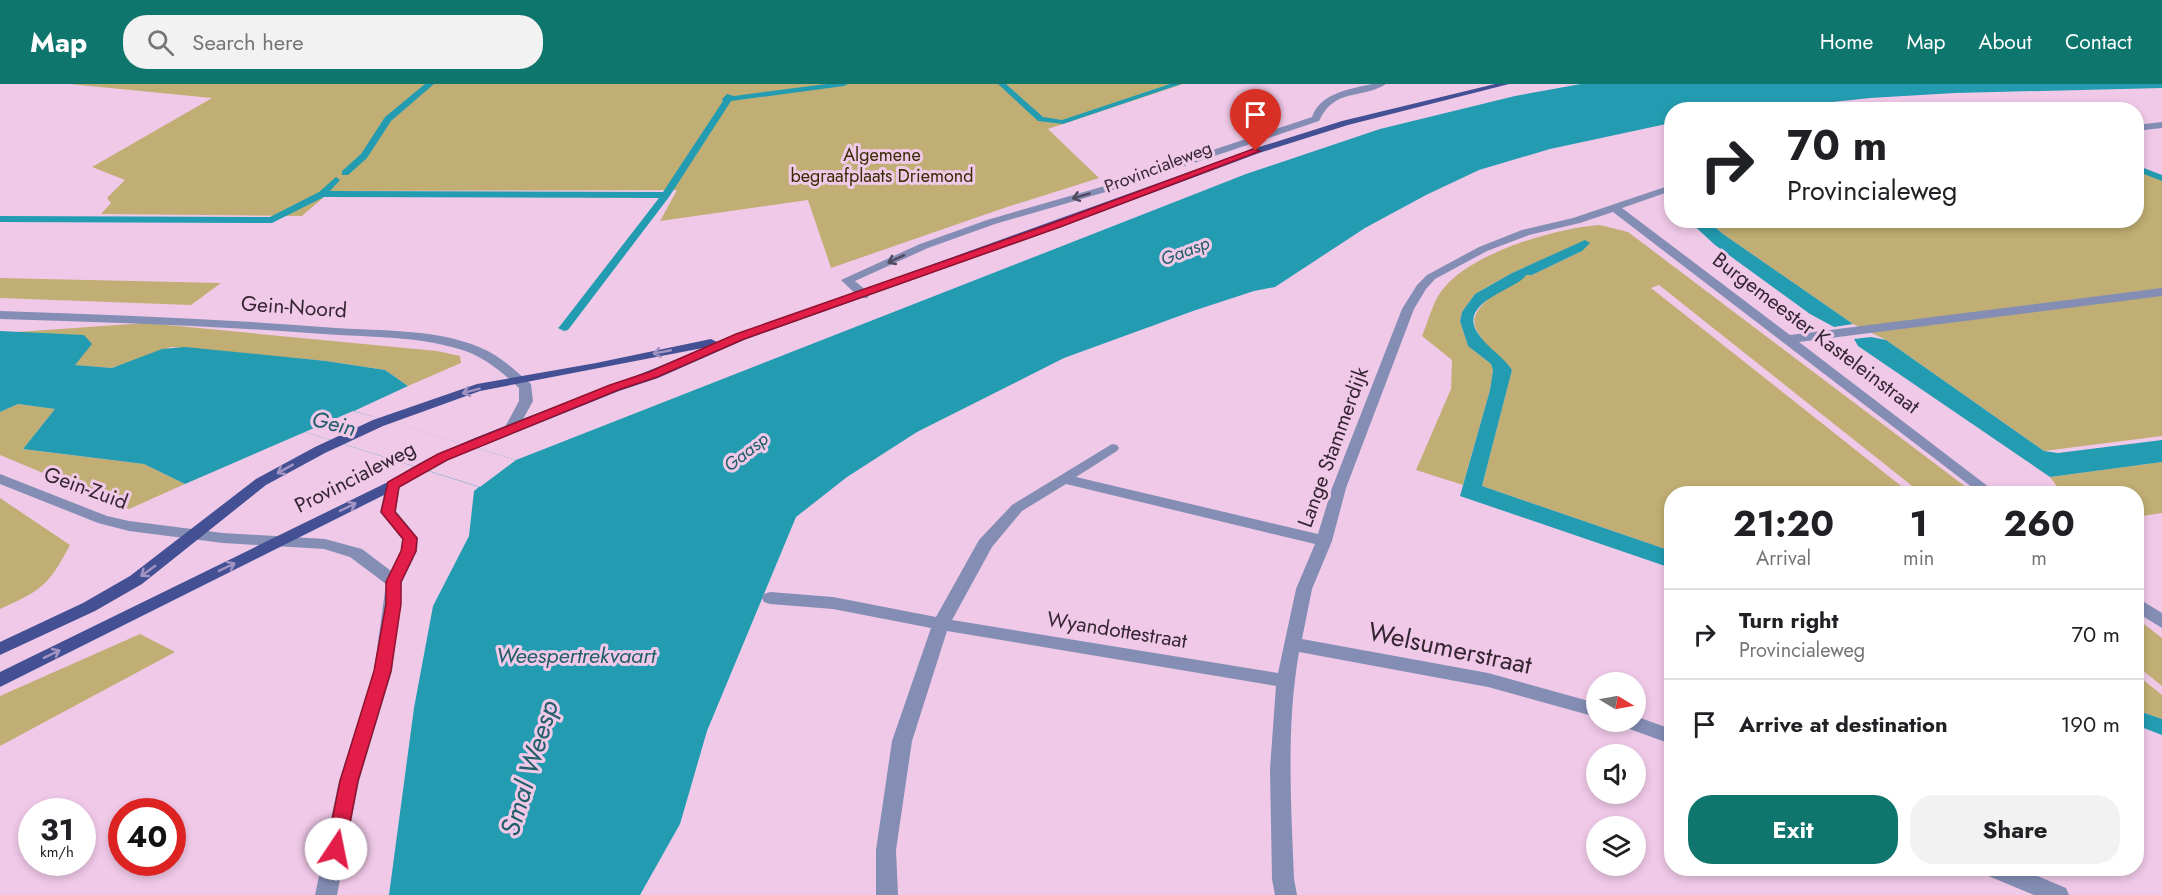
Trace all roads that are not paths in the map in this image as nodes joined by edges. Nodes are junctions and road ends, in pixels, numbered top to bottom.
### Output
1 (1382, 84) edge
2 (1505, 84) edge
3 (2162, 125) edge
4 (2144, 127) edge
5 (1664, 190) edge
6 (1614, 207) junction
7 (2162, 292) edge
8 (864, 295) junction
9 (0, 315) edge
10 (740, 337) junction
11 (1790, 339) junction
12 (520, 382) junction
13 (511, 429) junction
14 (1112, 448) dead end
15 (1066, 478) junction
16 (0, 479) edge
17 (393, 485) junction
18 (1981, 486) edge
19 (195, 535) junction
20 (1324, 541) junction
21 (277, 542) junction
22 (394, 582) junction
23 (770, 598) dead end
24 (2144, 609) edge
25 (2162, 622) edge
26 (941, 624) junction
27 (1292, 644) junction
28 (0, 649) edge
29 (0, 680) edge
30 (1285, 681) junction
31 (1586, 707) edge
32 (1646, 728) edge
33 (1664, 734) edge
34 (2012, 876) edge
35 (326, 895) edge
36 (887, 895) edge
37 (1286, 895) edge
38 (2058, 895) edge

1 -> 8 street, Provincialeweg
2 - 8 main road, Provincialeweg
3 - 4 street
5 - 6 street, Lange Stammerdijk
6 - 11 street, Burgemeester Kasteleinstraat
6 - 20 street, Lange Stammerdijk
7 - 11 street
8 - 10 main road, Provincialeweg
9 - 12 street, Gein-Noord
10 -> 12 main road, Provincialeweg
10 - 13 main road, Provincialeweg
11 - 18 street, Burgemeester Kasteleinstraat
12 - 13 street
12 -> 19 main road, Provincialeweg
13 - 17 main road, Provincialeweg
14 - 15 street
15 - 20 street
15 - 26 street
16 - 19 street, Gein-Zuid
21 -> 17 main road, Provincialeweg
17 - 22 street
19 - 21 street, Gein-Zuid
19 -> 28 main road, Provincialeweg
20 - 27 street, Lange Stammerdijk
21 - 22 street, Gein-Zuid
29 -> 21 main road, Provincialeweg
22 - 35 street
23 - 26 street, Wyandottestraat
24 - 25 street
26 - 30 street, Wyandottestraat
26 - 36 street
27 - 30 street, Lange Stammerdijk
27 - 31 street, Welsumerstraat
30 - 37 street, Lange Stammerdijk
32 - 33 street
34 - 38 street

